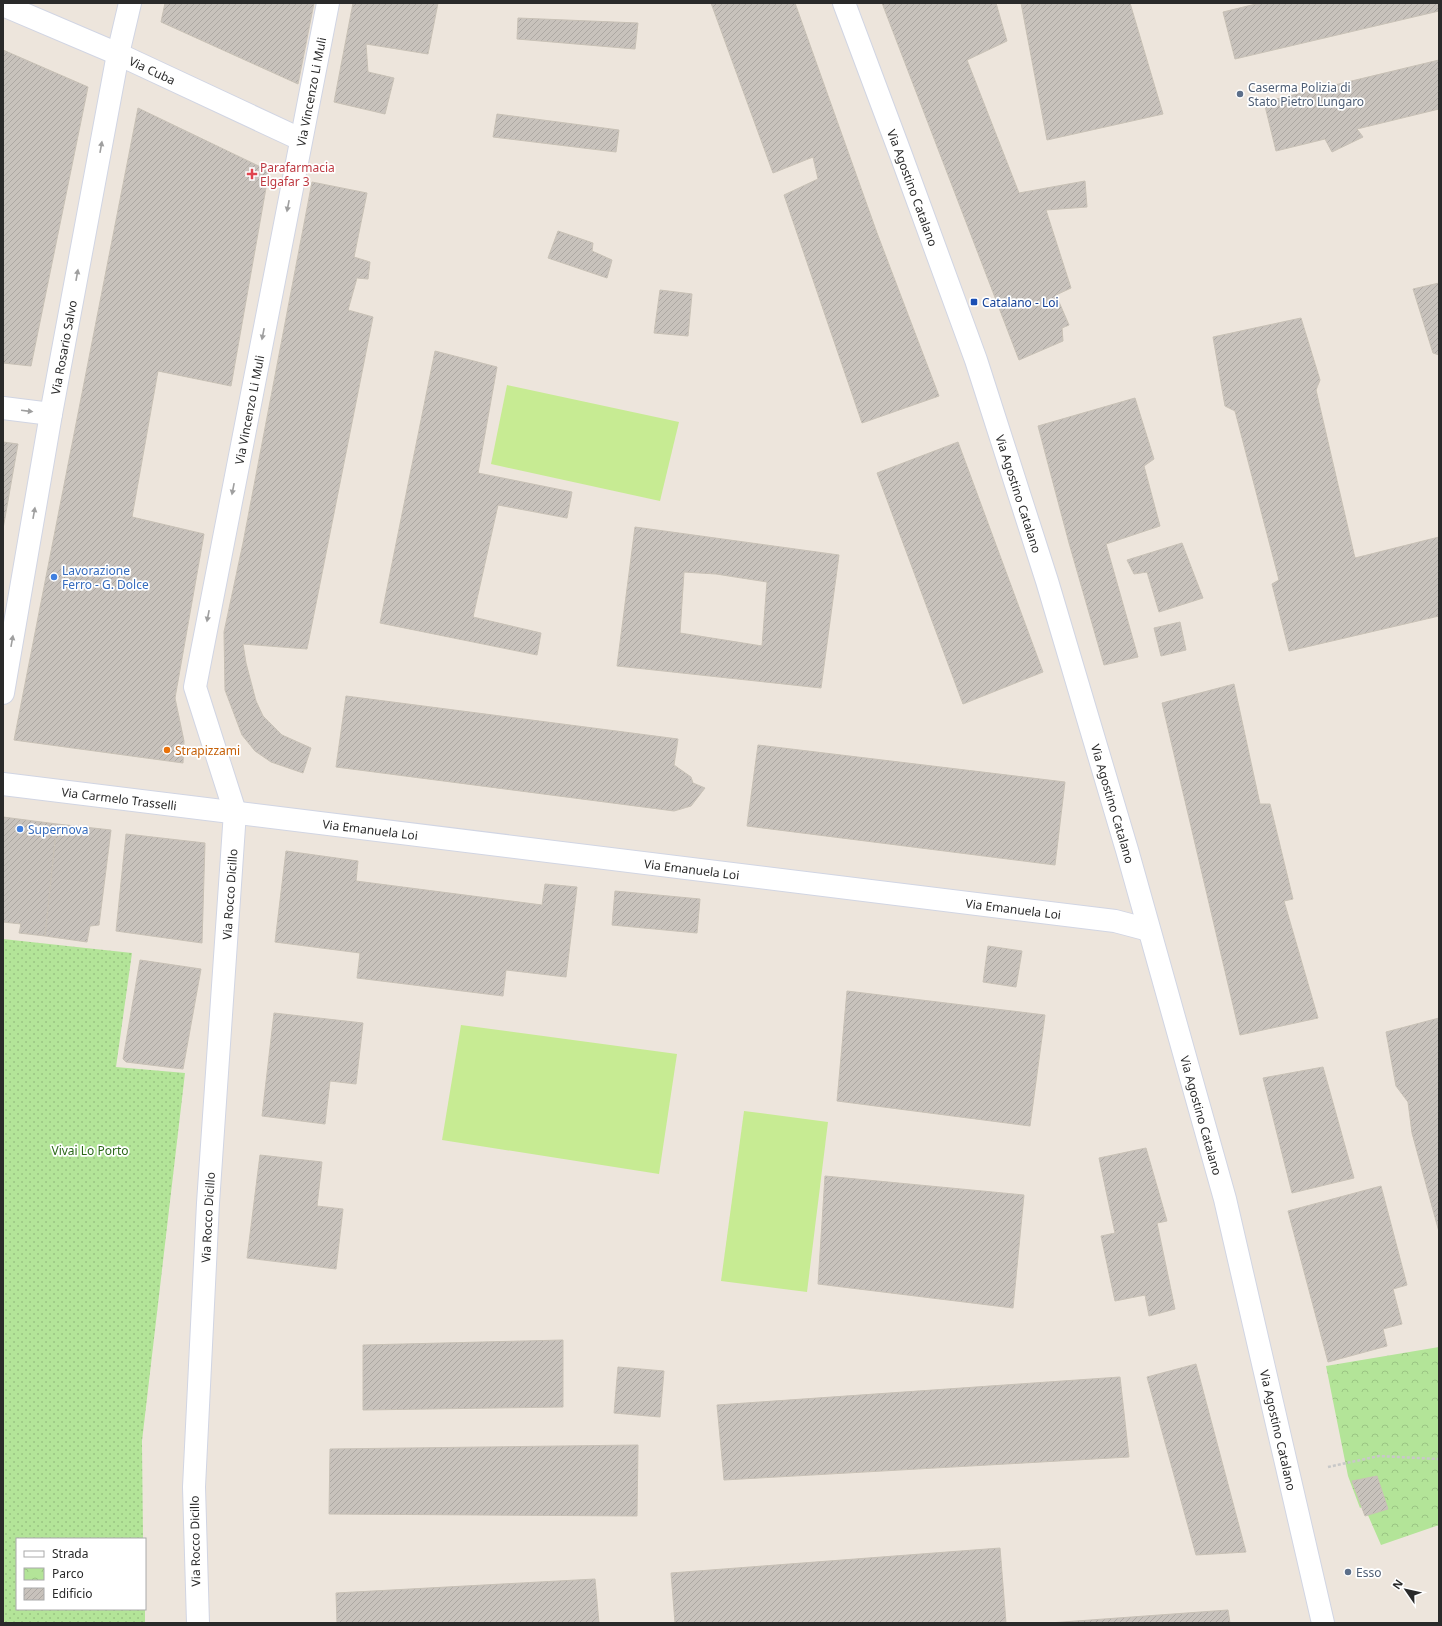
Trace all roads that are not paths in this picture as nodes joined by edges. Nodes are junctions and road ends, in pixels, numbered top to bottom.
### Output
1 (130, 3) edge
2 (328, 3) edge
3 (844, 3) edge
4 (3, 5) edge
5 (118, 54) junction
6 (300, 140) junction
7 (3, 408) edge
8 (52, 414) junction
9 (3, 693) edge
10 (3, 784) edge
11 (235, 812) junction
12 (1149, 930) junction
13 (198, 1623) edge
14 (1323, 1623) edge

1 - 5 street, Via Rosario Salvo
2 - 6 street, Via Vincenzo Li Muli
3 - 12 street, Via Agostino Catalano
4 - 5 street, Via Cuba
5 - 6 street, Via Cuba
8 -> 5 street, Via Rosario Salvo
6 -> 11 street, Via Vincenzo Li Muli
7 -> 8 street
9 -> 8 street, Via Rosario Salvo
10 - 11 street, Via Carmelo Trasselli
11 - 12 street, Via Emanuela Loi
11 - 13 street, Via Rocco Dicillo
12 - 14 street, Via Agostino Catalano

